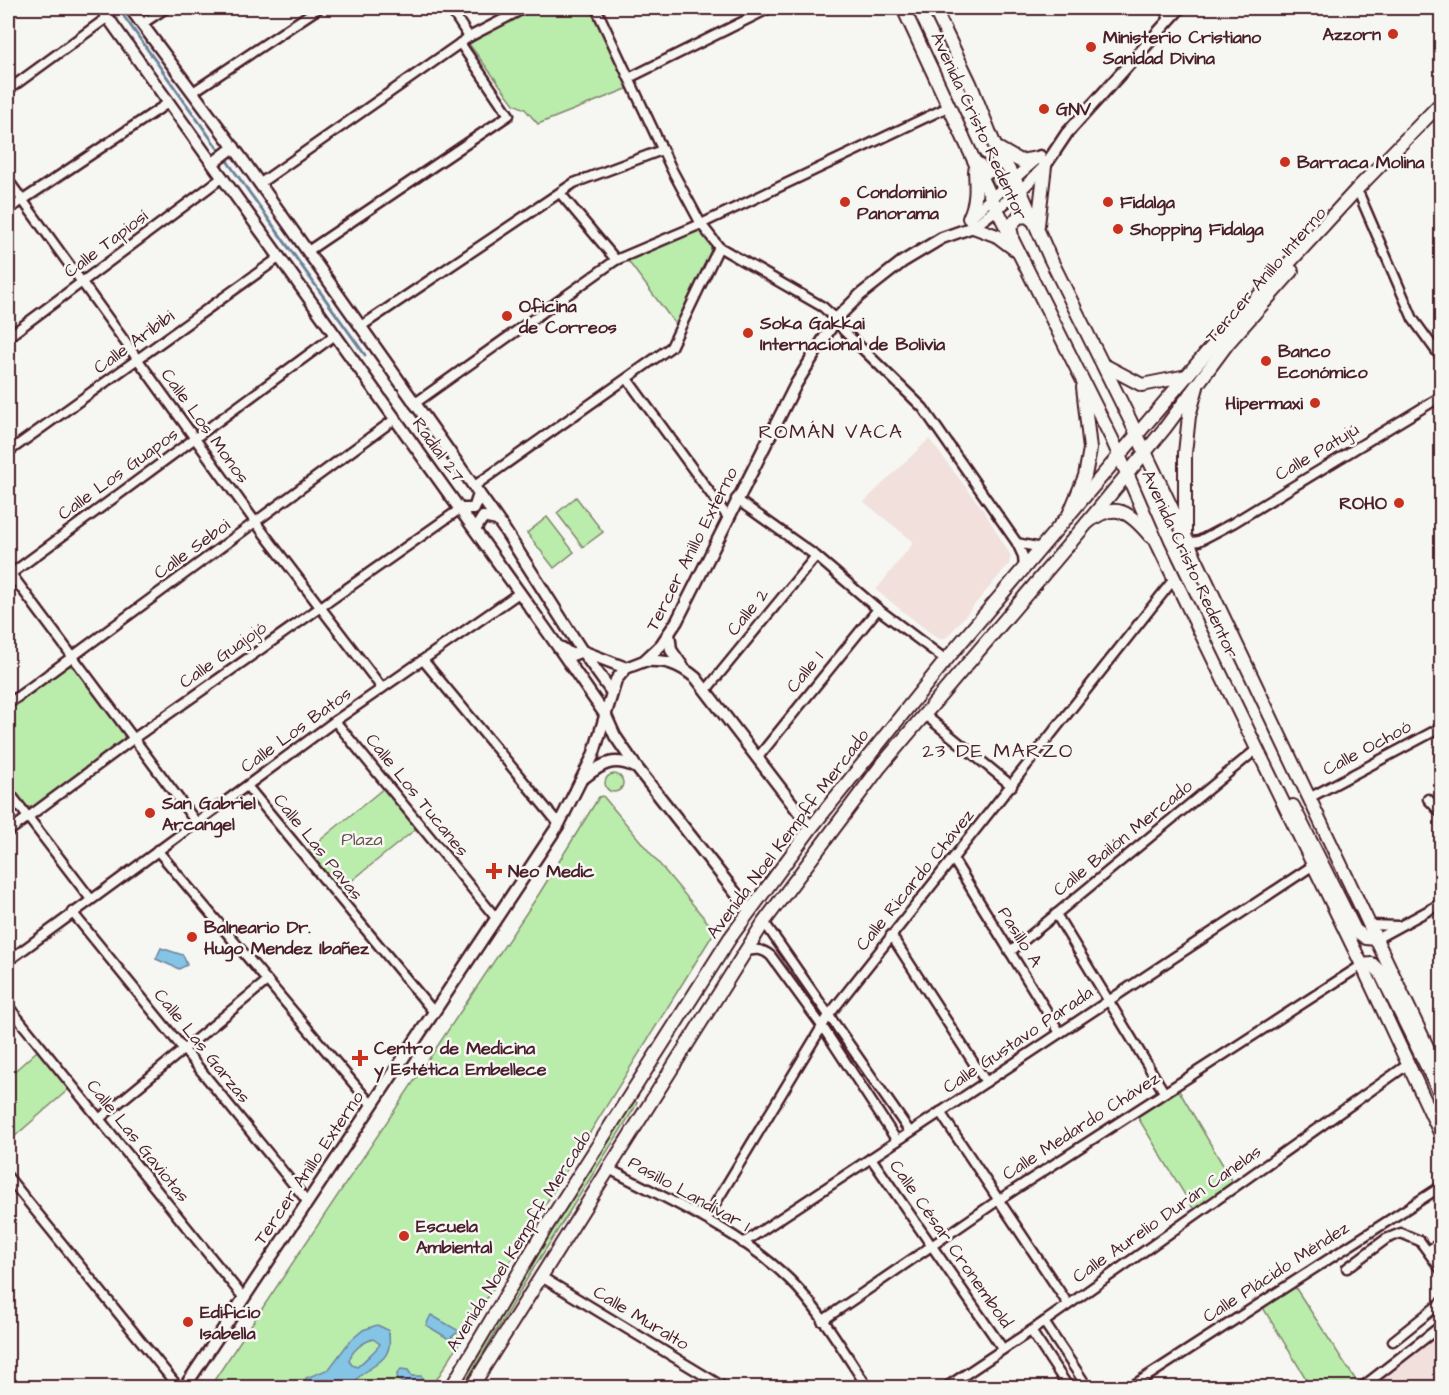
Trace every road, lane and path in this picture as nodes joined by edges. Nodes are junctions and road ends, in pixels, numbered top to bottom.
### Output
1 (130, 8) edge
2 (166, 8) edge
3 (319, 8) edge
4 (450, 8) edge
5 (525, 8) edge
6 (596, 8) edge
7 (770, 8) edge
8 (903, 8) edge
9 (1164, 8) edge
10 (1180, 8) edge
11 (938, 10) edge
12 (105, 12) edge
13 (1169, 19) junction
14 (142, 24) junction
15 (469, 37) junction
16 (460, 43) junction
17 (630, 78) junction
18 (8, 90) edge
19 (193, 92) junction
20 (168, 103) junction
21 (950, 106) junction
22 (1441, 109) edge
23 (995, 146) junction
24 (231, 149) junction
25 (662, 150) junction
26 (974, 160) junction
27 (215, 161) junction
28 (1041, 162) junction
29 (223, 177) junction
30 (1014, 178) junction
31 (8, 180) edge
32 (259, 184) junction
33 (1021, 190) junction
34 (560, 193) junction
35 (1360, 196) junction
36 (992, 198) junction
37 (22, 200) junction
38 (8, 210) edge
39 (997, 210) junction
40 (971, 222) junction
41 (701, 224) junction
42 (1037, 225) junction
43 (1013, 239) junction
44 (720, 247) junction
45 (308, 251) junction
46 (1019, 253) junction
47 (280, 257) junction
48 (616, 260) junction
49 (83, 282) junction
50 (836, 319) junction
51 (360, 327) junction
52 (335, 335) junction
53 (8, 337) edge
54 (1442, 359) edge
55 (137, 361) junction
56 (1104, 365) junction
57 (1187, 376) junction
58 (1082, 377) junction
59 (628, 380) junction
60 (1197, 387) junction
61 (1442, 396) edge
62 (414, 404) junction
63 (395, 419) junction
64 (1137, 435) junction
65 (194, 439) junction
66 (8, 452) edge
67 (1145, 452) junction
68 (1119, 455) junction
69 (1127, 473) junction
70 (476, 490) junction
71 (736, 499) junction
72 (460, 509) junction
73 (727, 516) junction
74 (1068, 517) junction
75 (497, 520) junction
76 (256, 523) junction
77 (1087, 523) junction
78 (475, 530) junction
79 (1210, 536) junction
80 (1186, 541) junction
81 (1017, 543) junction
82 (1158, 544) junction
83 (1042, 548) junction
84 (816, 556) junction
85 (1197, 563) junction
86 (1024, 569) junction
87 (8, 573) edge
88 (1174, 579) junction
89 (519, 593) junction
90 (322, 606) junction
91 (878, 609) junction
92 (669, 633) junction
93 (555, 642) junction
94 (582, 651) junction
95 (74, 656) junction
96 (423, 660) junction
97 (946, 660) junction
98 (644, 661) junction
99 (627, 668) junction
100 (684, 668) junction
101 (382, 688) junction
102 (706, 689) junction
103 (611, 691) junction
104 (8, 704) edge
105 (925, 715) junction
106 (606, 716) junction
107 (335, 721) junction
108 (1442, 727) edge
109 (134, 739) junction
110 (1257, 749) junction
111 (759, 756) junction
112 (637, 768) junction
113 (585, 777) junction
114 (247, 786) junction
115 (1012, 786) junction
116 (8, 790) edge
117 (839, 792) junction
118 (1309, 798) junction
119 (1428, 800) dead end
120 (854, 803) junction
121 (1442, 814) edge
122 (28, 817) junction
123 (196, 822) junction
124 (559, 824) junction
125 (811, 828) junction
126 (8, 832) edge
127 (157, 850) junction
128 (953, 859) junction
129 (1312, 866) junction
130 (90, 898) junction
131 (1442, 903) edge
132 (749, 910) junction
133 (72, 912) junction
134 (1056, 914) junction
135 (496, 918) junction
136 (764, 922) junction
137 (1370, 925) junction
138 (1399, 926) junction
139 (891, 935) junction
140 (1376, 939) junction
141 (744, 952) junction
142 (1010, 952) junction
143 (8, 961) edge
144 (1362, 965) junction
145 (267, 981) junction
146 (1108, 1000) junction
147 (8, 1006) edge
148 (433, 1011) junction
149 (829, 1015) junction
150 (822, 1026) junction
151 (1060, 1033) junction
152 (183, 1049) junction
153 (1437, 1056) edge
154 (1407, 1065) junction
155 (1442, 1078) edge
156 (986, 1082) junction
157 (633, 1090) junction
158 (1164, 1092) junction
159 (1442, 1097) edge
160 (650, 1100) junction
161 (371, 1104) junction
162 (940, 1112) junction
163 (99, 1119) junction
164 (910, 1132) junction
165 (1442, 1137) edge
166 (897, 1141) junction
167 (871, 1158) junction
168 (607, 1168) junction
169 (8, 1177) edge
170 (1442, 1186) edge
171 (307, 1201) junction
172 (997, 1201) junction
173 (706, 1219) junction
174 (1442, 1242) edge
175 (743, 1243) junction
176 (932, 1245) junction
177 (1442, 1250) edge
178 (1431, 1253) junction
179 (1347, 1268) dead end
180 (1442, 1271) edge
181 (540, 1276) junction
182 (243, 1297) junction
183 (1442, 1302) edge
184 (1068, 1304) junction
185 (822, 1321) junction
186 (1044, 1322) junction
187 (1442, 1325) edge
188 (1031, 1331) junction
189 (1393, 1341) dead end
190 (1003, 1349) junction
191 (1068, 1358) junction
192 (1056, 1367) junction
193 (179, 1388) edge
194 (184, 1388) edge
195 (451, 1388) edge
196 (471, 1388) edge
197 (725, 1388) edge
198 (868, 1388) edge
199 (945, 1388) edge
200 (1069, 1388) edge
201 (1088, 1388) edge
202 (1129, 1388) edge
203 (1361, 1388) edge

1 - 14 street, Radial 27
2 - 14 street
3 - 19 street
4 - 15 street
5 - 15 street
6 - 17 street
7 - 17 street
8 - 21 main road, Avenida Cristo Redentor
9 - 13 street
10 - 13 street, Tercer Anillo Externo
11 - 23 main road, Avenida Cristo Redentor
12 - 18 street
12 - 20 street, Radial 27
13 - 28 street, Tercer Anillo Externo
14 - 19 street, Radial 27
15 - 16 street
16 - 32 street
16 - 45 street
17 - 25 street
19 - 24 street, Radial 27
20 - 27 street, Radial 27
20 - 37 street
21 - 26 main road, Avenida Cristo Redentor
21 - 41 street
22 - 35 main road, Tercer Anillo Interno
22 - 57 main road, Tercer Anillo Interno
23 - 26 main road
23 - 28 main road
23 - 30 main road, Avenida Cristo Redentor
24 - 27 street
24 - 32 street, Radial 27
25 - 34 street
25 - 41 street
26 - 36 main road, Avenida Cristo Redentor
26 - 40 main road
27 - 29 street, Radial 27
28 - 30 street, Tercer Anillo Externo
28 - 33 street, Tercer Anillo Externo
28 - 42 main road
29 - 47 street, Radial 27
29 - 49 street, Calle Tapiosí
30 - 33 main road, Avenida Cristo Redentor
30 - 36 street, Tercer Anillo Externo
31 - 37 street, Calle Los Monos
32 - 45 street, Radial 27
33 - 39 street, Tercer Anillo Externo
33 - 42 main road, Avenida Cristo Redentor
34 - 48 street
34 - 51 street
35 - 54 street
35 - 60 main road, Tercer Anillo Interno
36 - 39 main road, Avenida Cristo Redentor
36 - 40 street, Tercer Anillo Externo
37 - 38 street
37 - 49 street, Calle Los Monos
39 - 40 street, Tercer Anillo Externo
39 - 43 main road, Avenida Cristo Redentor
40 - 46 main road
40 - 50 street, Tercer Anillo Externo
41 - 44 street
41 - 48 street
42 - 43 main road
42 - 56 main road, Avenida Cristo Redentor
43 - 46 main road, Avenida Cristo Redentor
44 - 50 street
44 - 59 street
45 - 51 street, Radial 27
46 - 58 main road, Avenida Cristo Redentor
47 - 52 street, Radial 27
47 - 55 street, Calle Aribibi
48 - 62 street
49 - 53 street, Calle Tapiosí
49 - 55 street, Calle Los Monos
50 - 71 street, Tercer Anillo Externo
50 - 81 street
51 - 62 street, Radial 27
52 - 63 street, Radial 27
52 - 65 street, Calle Los Guapos
55 - 65 street, Calle Los Monos
55 - 66 street, Calle Aribibi
56 - 57 main road
56 - 64 main road, Avenida Cristo Redentor
57 - 64 main road, Tercer Anillo Interno
58 - 68 main road, Avenida Cristo Redentor
58 - 74 main road
59 - 70 street
59 - 73 street
60 - 67 main road, Tercer Anillo Interno
60 - 80 main road
61 - 79 street, Calle Patujú
62 - 70 street, Radial 27
63 - 72 street, Radial 27
63 - 76 street, Calle Seboi
64 - 67 main road, Avenida Cristo Redentor
64 - 68 main road, Tercer Anillo Interno
65 - 76 street, Calle Los Monos
65 - 87 street, Calle Los Guapos
67 - 69 main road, Tercer Anillo Interno
67 - 80 main road, Avenida Cristo Redentor
68 - 69 main road, Avenida Cristo Redentor
68 - 74 main road, Avenida Noel Kempff Mercado
69 - 77 main road, Avenida Noel Kempff Mercado
69 - 82 main road, Avenida Cristo Redentor
70 - 72 street
70 - 75 street, Radial 27
71 - 73 street, Tercer Anillo Externo
71 - 84 street
72 - 78 street, Radial 27
72 - 90 street, Calle Guajojó
73 - 92 street, Tercer Anillo Externo
74 - 83 main road, Avenida Noel Kempff Mercado
75 - 78 street
75 - 94 street, Radial 27
76 - 90 street, Calle Los Monos
76 - 95 street, Calle Seboi
77 - 82 main road
77 - 105 main road, Avenida Noel Kempff Mercado
78 - 89 street, Radial 27
79 - 80 street, Calle Patujú
79 - 85 street
80 - 85 main road, Avenida Cristo Redentor
81 - 83 street
81 - 86 street
82 - 88 main road, Avenida Cristo Redentor
83 - 86 main road, Avenida Noel Kempff Mercado
84 - 91 street
84 - 102 street, Calle 2
85 - 118 main road, Avenida Cristo Redentor
86 - 97 main road, Avenida Noel Kempff Mercado
87 - 95 street
88 - 110 main road, Avenida Cristo Redentor
88 - 115 street, Calle Ricardo Chávez
89 - 93 street, Radial 27
89 - 96 street, Calle Los Batos
90 - 101 street, Calle Los Monos
90 - 109 street, Calle Guajojó
91 - 97 street
91 - 111 street, Calle 1
92 - 98 street, Tercer Anillo Externo
92 - 100 street
93 - 94 street
93 - 106 street, Radial 27
94 - 99 street
94 - 103 street, Radial 27
95 - 104 street, Calle Seboi
95 - 109 street
96 - 101 street, Calle Los Batos
96 - 124 street
97 - 117 main road, Avenida Noel Kempff Mercado
98 - 99 street, Tercer Anillo Externo
98 - 100 street
99 - 103 street, Tercer Anillo Externo
100 - 102 street
101 - 107 street, Calle Los Batos
102 - 111 street
103 - 106 street, Tercer Anillo Externo
105 - 115 street
105 - 120 main road, Avenida Noel Kempff Mercado
106 - 112 street, Radial 27
106 - 113 street, Tercer Anillo Externo
107 - 114 street, Calle Los Batos
107 - 135 street, Calle Los Tucanes
108 - 118 street, Calle Ochoó
109 - 122 street, Calle Guajojó
109 - 123 street
110 - 129 main road, Avenida Cristo Redentor
110 - 134 street, Calle Bailón Mercado
110 - 140 main road
111 - 125 street
112 - 113 street
112 - 132 street, Radial 27
113 - 124 street, Tercer Anillo Externo
114 - 123 street, Calle Los Batos
114 - 148 street, Calle Las Pavas
115 - 128 street, Calle Ricardo Chávez
116 - 122 street
117 - 120 main road
117 - 125 main road, Avenida Noel Kempff Mercado
118 - 137 main road, Avenida Cristo Redentor
119 - 121 street
120 - 136 main road, Avenida Noel Kempff Mercado
122 - 126 street, Calle Guajojó
122 - 130 street
123 - 127 street, Calle Los Batos
124 - 135 street, Tercer Anillo Externo
125 - 132 main road, Avenida Noel Kempff Mercado
127 - 130 street, Calle Los Batos
127 - 145 street
128 - 139 street, Calle Ricardo Chávez
128 - 142 street, Pasillo A
129 - 144 main road, Avenida Cristo Redentor
129 - 146 street, Calle Gustavo Parada
130 - 133 street, Calle Los Batos
131 - 138 street
132 - 157 main road, Avenida Noel Kempff Mercado
133 - 143 street, Calle Los Batos
133 - 152 street, Calle Las Garzas
134 - 142 street, Calle Bailón Mercado
134 - 146 street
135 - 148 street, Tercer Anillo Externo
136 - 141 main road, Avenida Noel Kempff Mercado
136 - 149 street
137 - 138 street
137 - 140 main road, Avenida Cristo Redentor
138 - 140 street
139 - 149 street, Calle Ricardo Chávez
139 - 156 street
140 - 153 main road, Avenida Cristo Redentor
141 - 150 street
141 - 160 main road, Avenida Noel Kempff Mercado
142 - 151 street, Pasillo A
144 - 154 main road, Avenida Cristo Redentor
144 - 158 street, Calle Medardo Chávez
144 - 159 main road
145 - 152 street
145 - 161 street
146 - 151 street, Calle Gustavo Parada
146 - 158 street
147 - 163 street, Calle Las Gaviotas
148 - 161 street, Tercer Anillo Externo
149 - 150 street, Calle Ricardo Chávez
149 - 164 street
150 - 166 street
150 - 173 street, Calle Ricardo Chávez
151 - 156 street, Calle Gustavo Parada
152 - 163 street
152 - 171 street, Calle Las Garzas
153 - 155 main road, Avenida Cristo Redentor
154 - 165 main road, Avenida Cristo Redentor
154 - 184 street, Calle Aurelio Durán Canelas
156 - 162 street, Calle Gustavo Parada
157 - 160 main road
157 - 195 main road, Avenida Noel Kempff Mercado
158 - 172 street, Calle Medardo Chávez
160 - 168 main road, Avenida Noel Kempff Mercado
161 - 171 street, Tercer Anillo Externo
162 - 164 street, Calle Gustavo Parada
162 - 172 street
163 - 182 street, Calle Las Gaviotas
164 - 166 street, Calle Gustavo Parada
166 - 167 street, Calle Gustavo Parada
167 - 175 street, Calle Gustavo Parada
167 - 176 street, Calle César Cronembold
168 - 173 street, Pasillo Landívar 1
168 - 181 main road, Avenida Noel Kempff Mercado
169 - 193 street
170 - 202 street, Calle Plácido Méndez
171 - 182 street, Tercer Anillo Externo
172 - 176 street, Calle Medardo Chávez
172 - 184 street
173 - 175 street, Pasillo Landívar 1
174 - 178 street
175 - 185 street, Pasillo Landívar 1
176 - 185 street, Calle Medardo Chávez
176 - 190 street, Calle César Cronembold
177 - 178 street
178 - 179 street
178 - 180 street
181 - 196 main road, Avenida Noel Kempff Mercado
181 - 197 street, Calle Muralto
182 - 194 street, Tercer Anillo Externo
183 - 189 street
184 - 186 street, Calle Aurelio Durán Canelas
185 - 198 street, Pasillo Landívar 1
186 - 188 street, Calle Aurelio Durán Canelas
186 - 191 street
187 - 203 street
188 - 190 street, Calle Aurelio Durán Canelas
188 - 192 street
190 - 199 street, Calle Aurelio Durán Canelas
191 - 192 street
191 - 201 street
192 - 200 street

